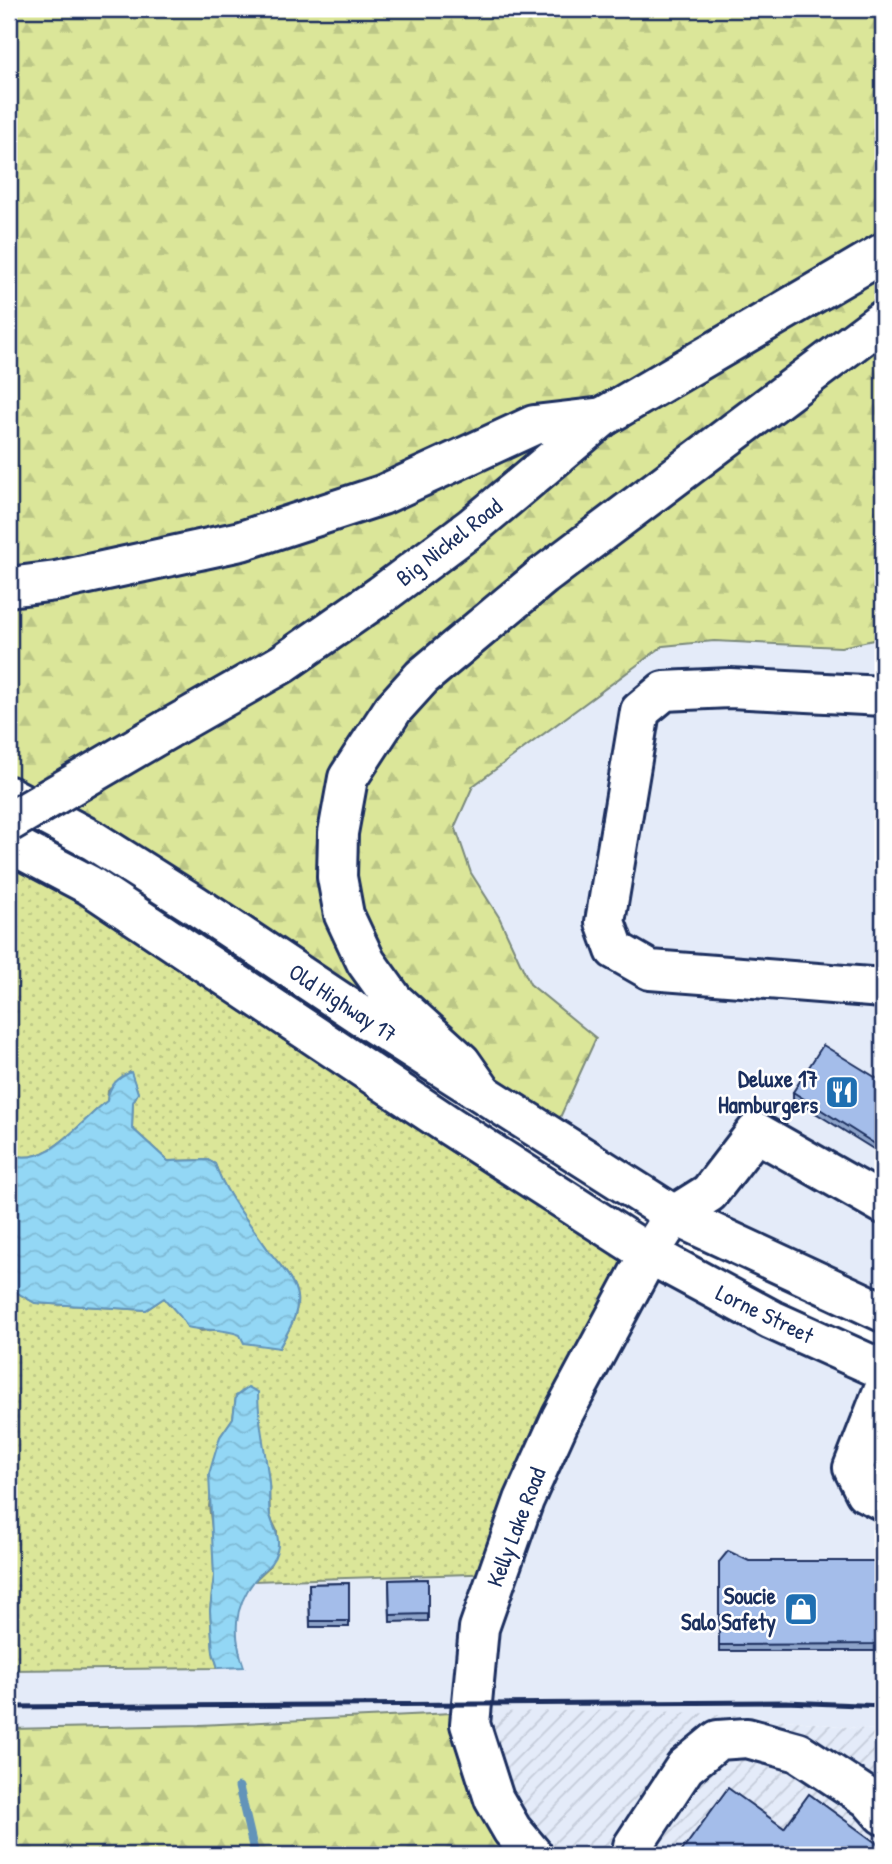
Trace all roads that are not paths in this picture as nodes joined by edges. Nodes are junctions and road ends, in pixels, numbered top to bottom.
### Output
1 (883, 253) edge
2 (883, 320) edge
3 (603, 417) junction
4 (9, 587) edge
5 (883, 696) edge
6 (9, 796) edge
7 (9, 822) edge
8 (9, 843) edge
9 (883, 988) edge
10 (482, 1092) junction
11 (883, 1203) edge
12 (674, 1215) junction
13 (649, 1254) junction
14 (883, 1312) edge
15 (883, 1370) edge
16 (883, 1391) edge
17 (883, 1501) edge
18 (883, 1815) edge
19 (633, 1852) edge
20 (533, 1855) edge

1 - 3 main road, Big Nickel Road
2 - 10 main road
3 - 4 main road
3 - 7 main road, Big Nickel Road, bridge
5 - 9 main road
6 - 10 main road, Old Highway 17
8 - 13 main road, Old Highway 17
10 - 12 main road, Old Highway 17
11 - 12 main road
12 - 13 main road, Kelly Lake Road
12 - 14 main road
13 - 15 main road, Lorne Street
13 - 20 main road, Kelly Lake Road
16 - 17 main road
18 - 19 main road

